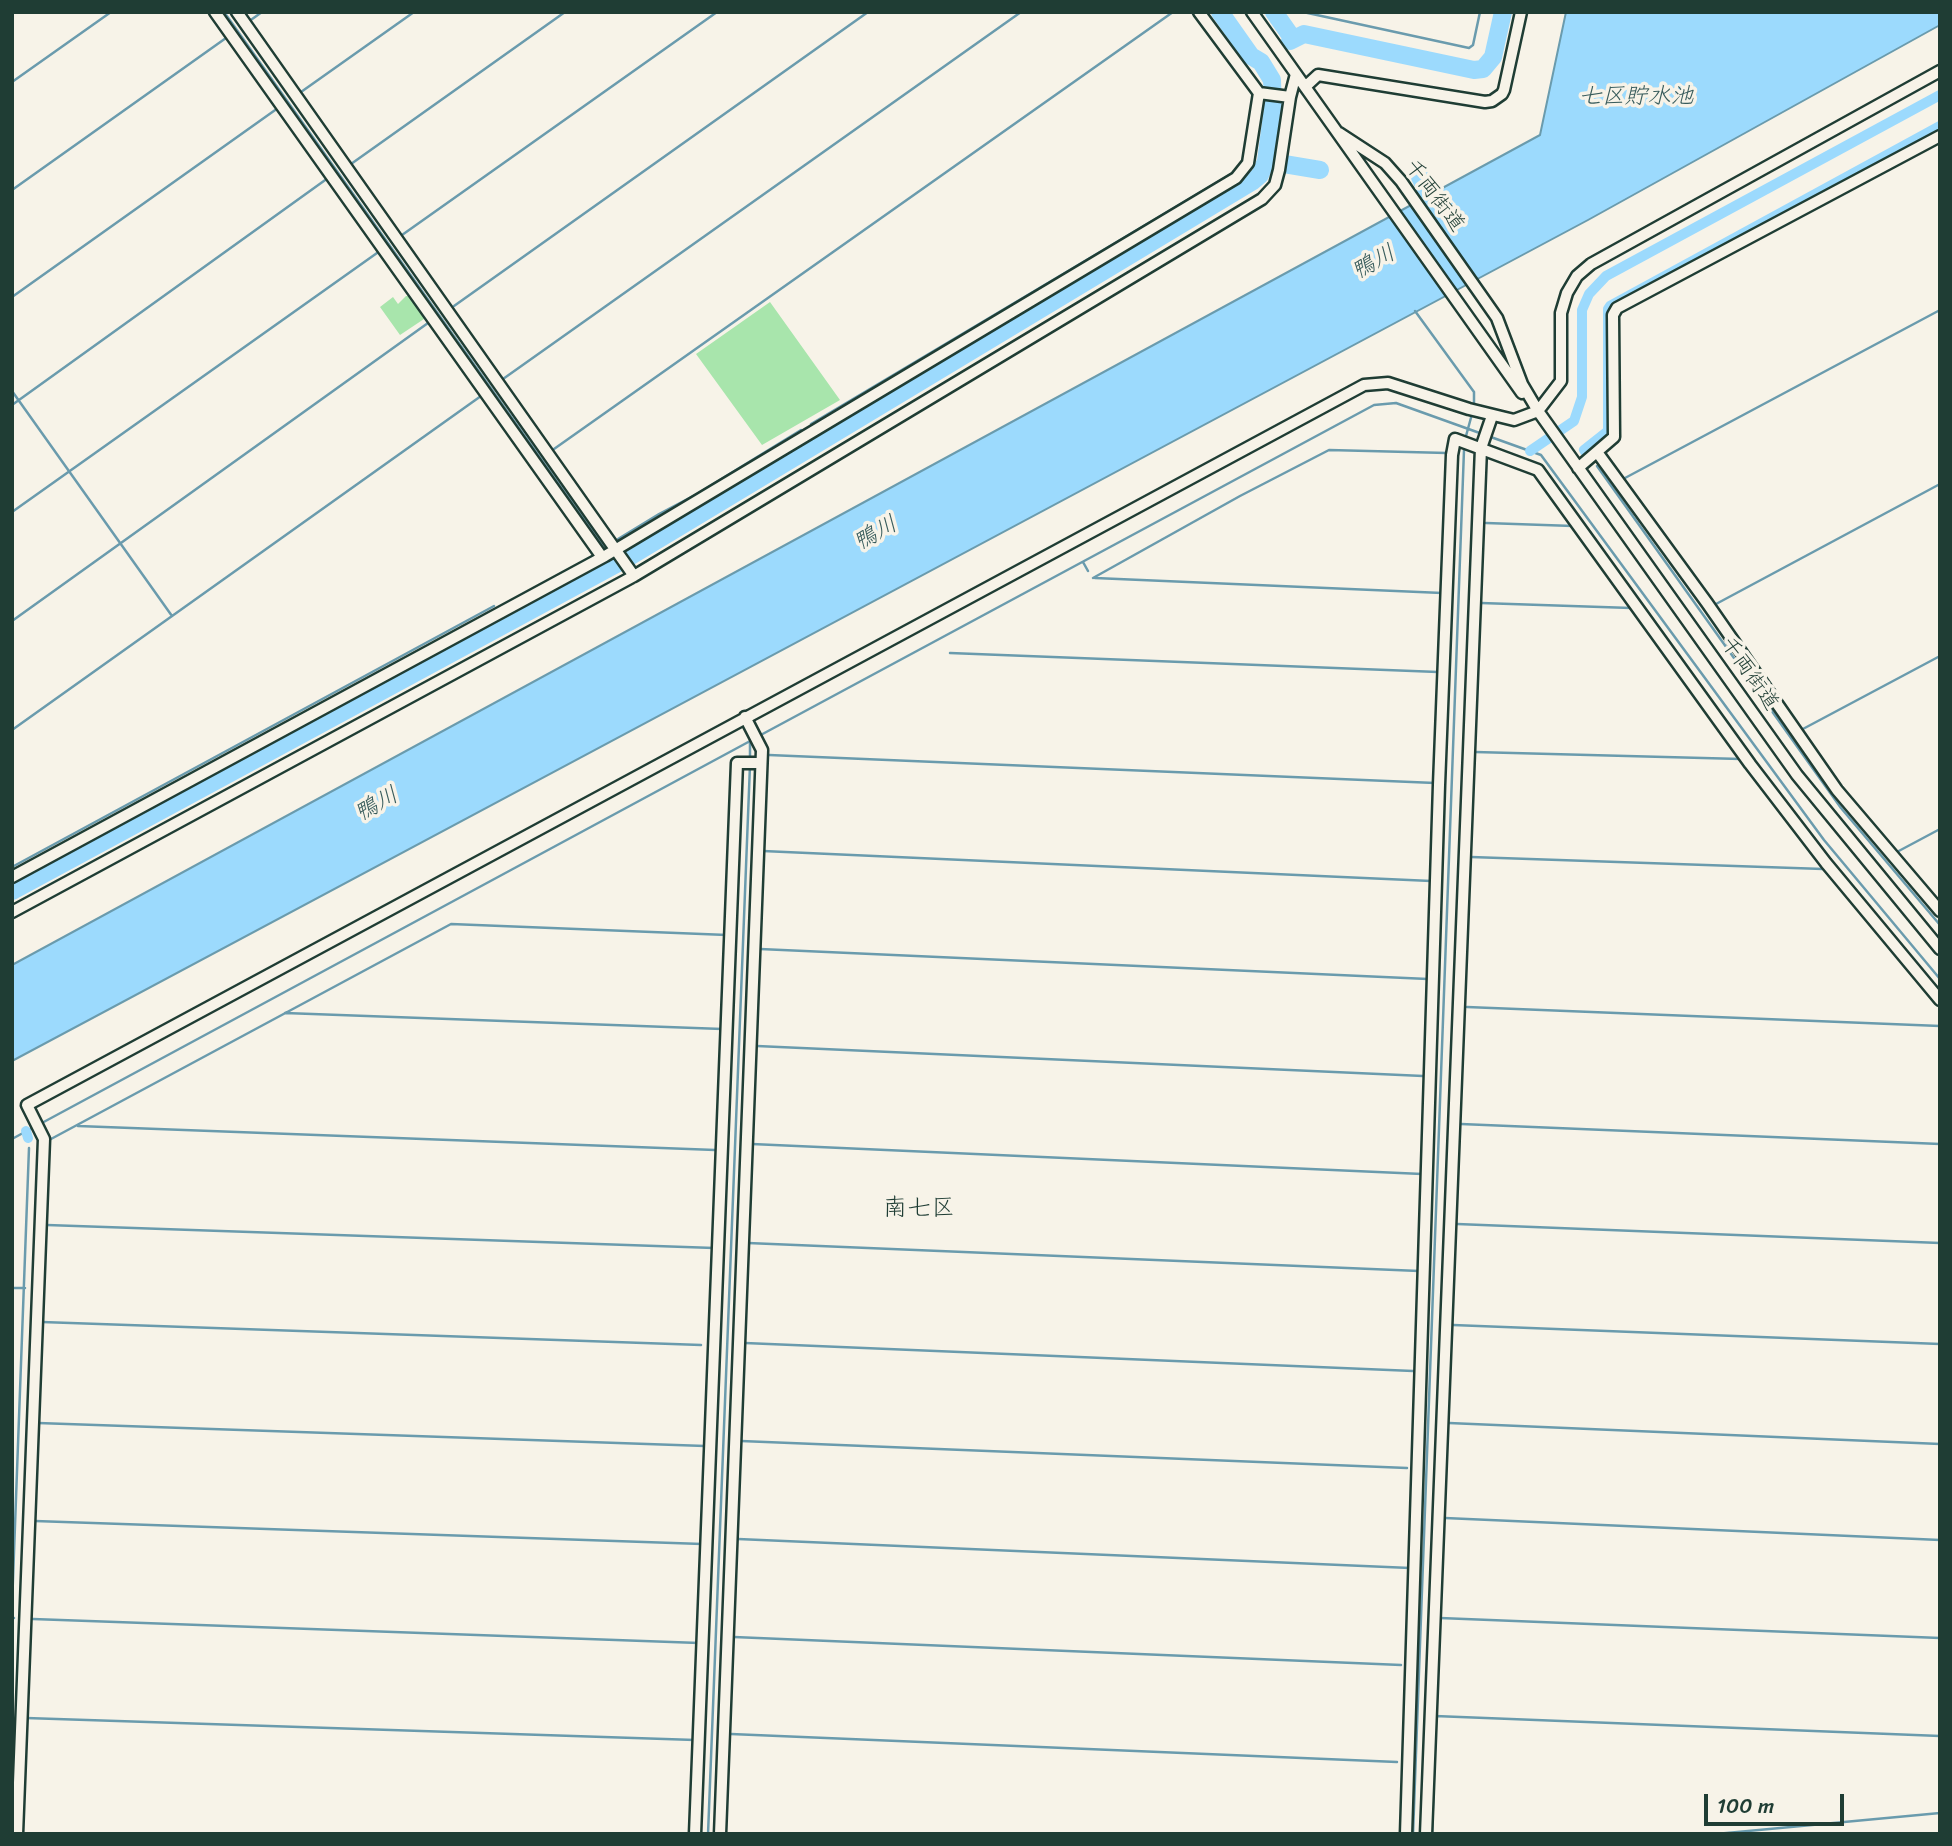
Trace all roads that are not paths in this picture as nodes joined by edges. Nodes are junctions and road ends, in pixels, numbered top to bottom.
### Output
1 (215, 12) edge
2 (237, 12) edge
3 (1199, 12) edge
4 (1252, 12) edge
5 (1521, 12) edge
6 (1940, 71) edge
7 (1296, 74) junction
8 (1305, 87) junction
9 (1262, 94) junction
10 (1285, 97) junction
11 (1339, 133) junction
12 (1940, 136) edge
13 (1538, 411) junction
14 (1491, 420) junction
15 (1482, 446) junction
16 (1597, 452) junction
17 (1578, 468) junction
18 (614, 556) junction
19 (634, 576) junction
20 (747, 720) junction
21 (753, 763) junction
22 (12, 877) edge
23 (1940, 911) edge
24 (12, 912) edge
25 (1940, 949) edge
26 (1940, 1000) edge
27 (17, 1829) edge
28 (695, 1834) edge
29 (720, 1834) edge
30 (1406, 1834) edge
31 (1426, 1834) edge

1 - 18 street
2 - 18 street
3 - 9 street
4 - 7 street, 千両街道
5 - 8 street
6 - 13 street
7 - 8 street, 千両街道
7 - 10 street
8 - 11 street, 千両街道
9 - 10 street
9 - 18 street
10 - 19 street
11 - 13 street, 千両街道
11 - 13 street, 千両街道
12 - 16 street
13 - 14 street
13 - 17 street, 千両街道
14 - 15 street
14 - 20 street
15 - 26 street
15 - 30 street
15 - 31 street
16 - 17 street
16 - 23 street
17 - 25 street, 千両街道
18 - 19 street
18 - 22 street
19 - 24 street
20 - 21 street
20 - 27 street
21 - 28 street
21 - 29 street

